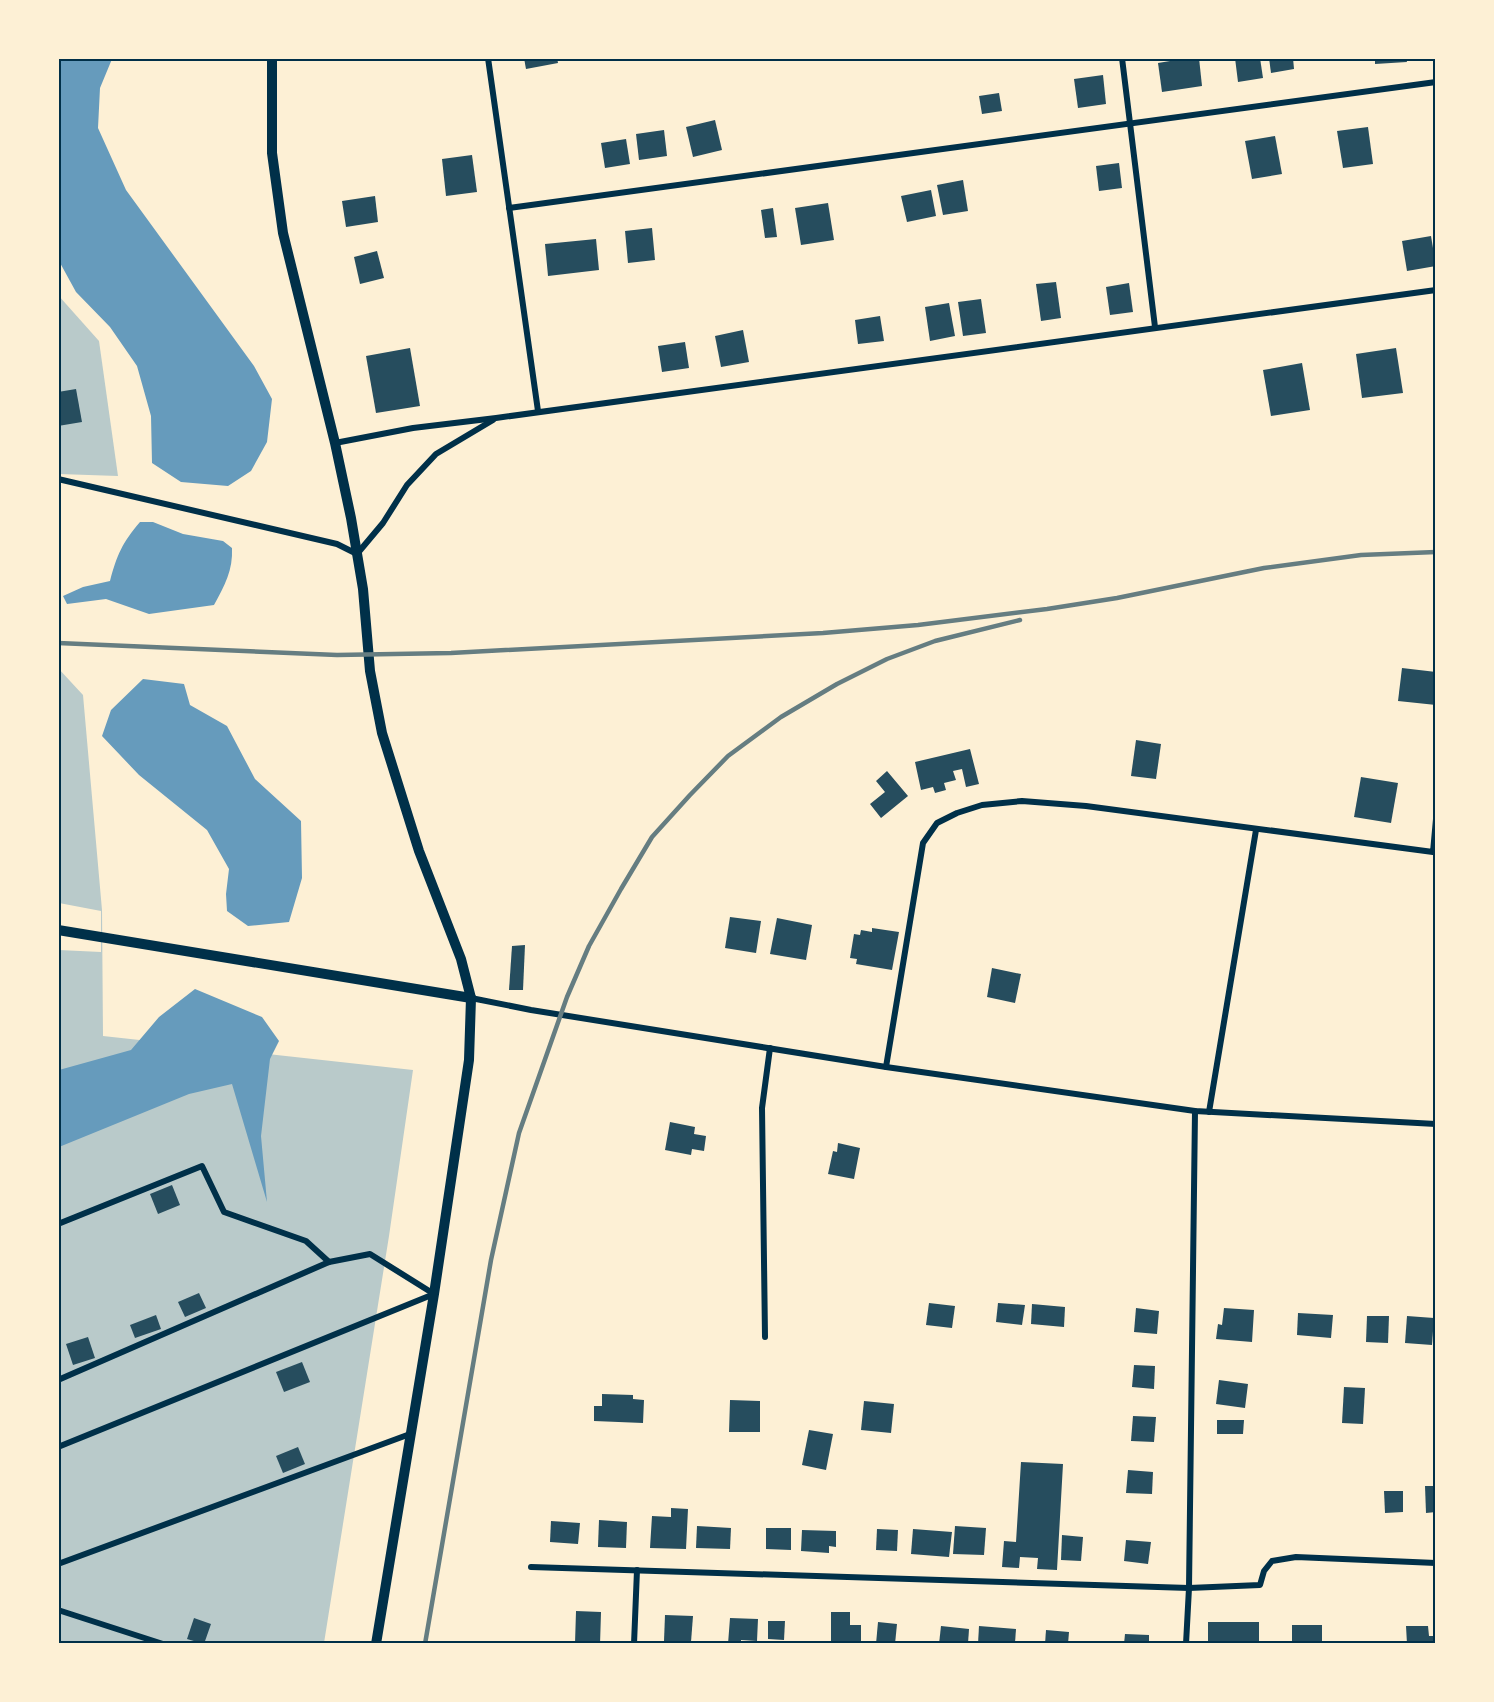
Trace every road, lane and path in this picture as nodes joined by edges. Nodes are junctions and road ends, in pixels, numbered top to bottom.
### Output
1 (272, 58) edge
2 (488, 58) edge
3 (1122, 58) edge
4 (1436, 82) edge
5 (1131, 124) junction
6 (508, 208) junction
7 (1436, 290) edge
8 (1155, 327) junction
9 (538, 411) junction
10 (496, 418) junction
11 (336, 443) junction
12 (58, 479) edge
13 (357, 554) junction
14 (1436, 819) edge
15 (1256, 830) junction
16 (1434, 853) edge
17 (58, 930) edge
18 (471, 998) junction
19 (770, 1048) junction
20 (886, 1067) junction
21 (1196, 1111) junction
22 (1209, 1112) junction
23 (1436, 1124) edge
24 (58, 1224) edge
25 (329, 1262) junction
26 (434, 1294) junction
27 (765, 1336) dead end
28 (58, 1380) edge
29 (410, 1434) junction
30 (58, 1448) edge
31 (1436, 1563) edge
32 (58, 1564) edge
33 (531, 1567) dead end
34 (637, 1570) junction
35 (1189, 1588) junction
36 (58, 1610) edge
37 (163, 1644) edge
38 (376, 1644) edge
39 (634, 1644) edge
40 (1186, 1644) edge

1 - 11 street
2 - 6 street
3 - 5 street
4 - 5 street
5 - 6 street
5 - 8 street
6 - 9 street
7 - 8 street
8 - 9 street
9 - 10 street
10 - 11 street
10 - 13 street
11 - 13 street
12 - 13 street
13 - 18 street
14 - 16 street
15 - 16 street
15 - 20 street
15 - 22 street
17 - 18 street
18 - 19 street
18 - 26 street
19 - 20 street
19 - 27 street
20 - 21 street
21 - 22 street
21 - 35 street
22 - 23 street
24 - 25 street
25 - 26 street
25 - 28 street
26 - 29 street
26 - 30 street
29 - 32 street
29 - 38 street
31 - 35 street
33 - 34 street
34 - 35 street
34 - 39 street
35 - 40 street
36 - 37 street

